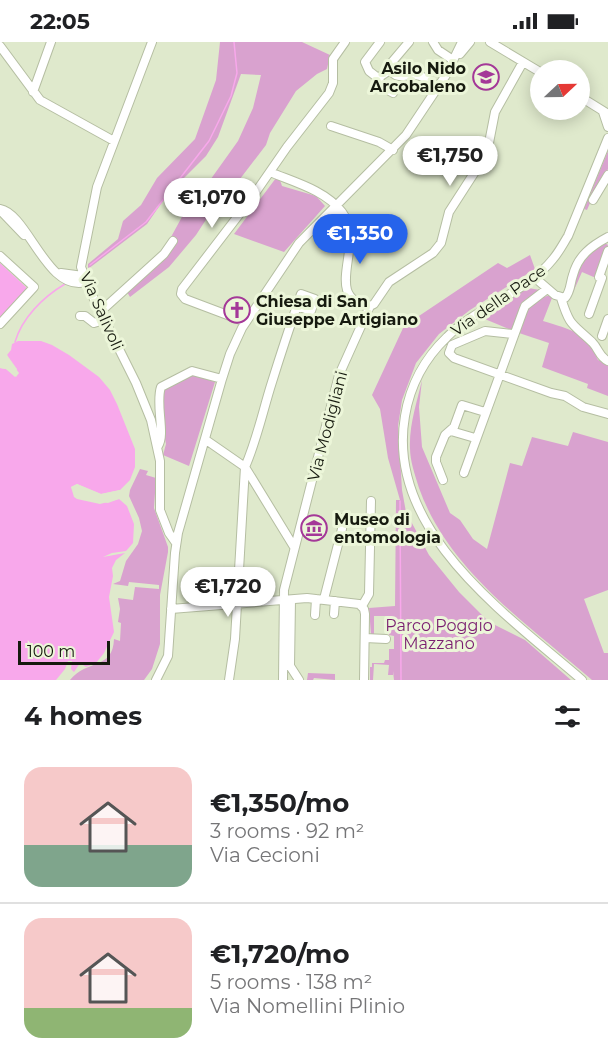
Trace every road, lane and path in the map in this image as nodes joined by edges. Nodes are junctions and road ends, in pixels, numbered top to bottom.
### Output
1 (51, 42) edge
2 (152, 42) edge
3 (345, 42) edge
4 (380, 42) edge
5 (409, 42) edge
6 (433, 42) edge
7 (462, 42) edge
8 (470, 42) edge
9 (490, 42) edge
10 (0, 46) edge
11 (523, 62) junction
12 (451, 64) junction
13 (530, 66) edge
14 (390, 70) junction
15 (378, 78) junction
16 (438, 87) junction
17 (33, 92) junction
18 (393, 93) dead end
19 (590, 103) edge
20 (605, 113) edge
21 (331, 126) dead end
22 (608, 127) edge
23 (608, 140) edge
24 (114, 141) junction
25 (393, 150) junction
26 (270, 172) junction
27 (608, 175) edge
28 (593, 200) dead end
29 (335, 205) junction
30 (0, 210) edge
31 (321, 221) junction
32 (341, 222) junction
33 (349, 230) junction
34 (608, 238) edge
35 (173, 241) dead end
36 (608, 251) edge
37 (0, 256) edge
38 (534, 277) junction
39 (85, 279) junction
40 (547, 289) junction
41 (561, 298) junction
42 (297, 306) dead end
43 (370, 306) junction
44 (589, 314) dead end
45 (80, 316) dead end
46 (102, 316) junction
47 (608, 319) edge
48 (246, 321) junction
49 (0, 324) edge
50 (513, 334) junction
51 (602, 336) dead end
52 (608, 361) edge
53 (499, 374) junction
54 (222, 379) junction
55 (485, 412) junction
56 (608, 414) edge
57 (452, 430) junction
58 (475, 438) junction
59 (206, 440) junction
60 (158, 446) junction
61 (245, 466) junction
62 (464, 472) dead end
63 (443, 480) dead end
64 (371, 501) dead end
65 (343, 518) dead end
66 (281, 524) junction
67 (301, 526) junction
68 (176, 543) junction
69 (294, 547) junction
70 (320, 599) junction
71 (287, 601) junction
72 (335, 601) junction
73 (236, 605) junction
74 (362, 606) junction
75 (171, 609) junction
76 (334, 614) dead end
77 (315, 615) dead end
78 (365, 638) junction
79 (386, 639) dead end
80 (156, 680) edge
81 (229, 680) edge
82 (283, 680) edge
83 (298, 680) edge
84 (364, 680) edge
85 (582, 680) edge

1 - 17 street
2 - 24 street, Via Salivoli
3 - 26 street
4 - 15 street
5 - 14 street
6 - 12 street
7 - 12 street
8 - 12 street
9 - 11 street
10 - 17 street
11 - 13 street
11 - 43 street, Via Modigliani
12 - 16 street
14 - 15 street
14 - 16 street
15 - 18 street
16 - 25 street
17 - 24 street
19 - 20 street
20 - 22 street
21 - 25 street
23 - 38 street, Via della Pace
24 - 39 street, Via Salivoli
25 - 29 street
26 - 29 street
26 - 48 street
27 - 28 street
29 - 31 street
29 - 32 street
29 - 33 street
30 - 39 street
31 - 32 street
31 - 48 street
32 - 33 street
33 - 43 street
34 - 41 street
35 - 46 street
36 - 44 street
37 - 49 street
38 - 40 street
38 - 85 street, Via della Pace
39 - 46 street, Via Salivoli
40 - 41 street
40 - 50 street
41 - 52 street
42 - 61 street
43 - 67 street, Via Modigliani
45 - 46 street
46 - 60 street, Via Salivoli
47 - 51 street
48 - 54 street
50 - 53 street
50 - 53 street
53 - 55 street
53 - 56 street
54 - 59 street
54 - 60 street
55 - 57 street
55 - 58 street
57 - 58 street
57 - 63 street
58 - 62 street
59 - 61 street
59 - 68 street
60 - 68 street, Via Salivoli
61 - 66 street
61 - 73 street
64 - 74 street
65 - 70 street
66 - 67 street
66 - 69 street
67 - 69 street, Via Modigliani
68 - 75 street
69 - 71 street, Via Modigliani
70 - 71 street
70 - 72 street
70 - 77 street
71 - 73 street
71 - 82 street
71 - 83 street
72 - 74 street
72 - 76 street
73 - 75 street
73 - 81 street
74 - 78 street
75 - 80 street
78 - 79 street
78 - 84 street

